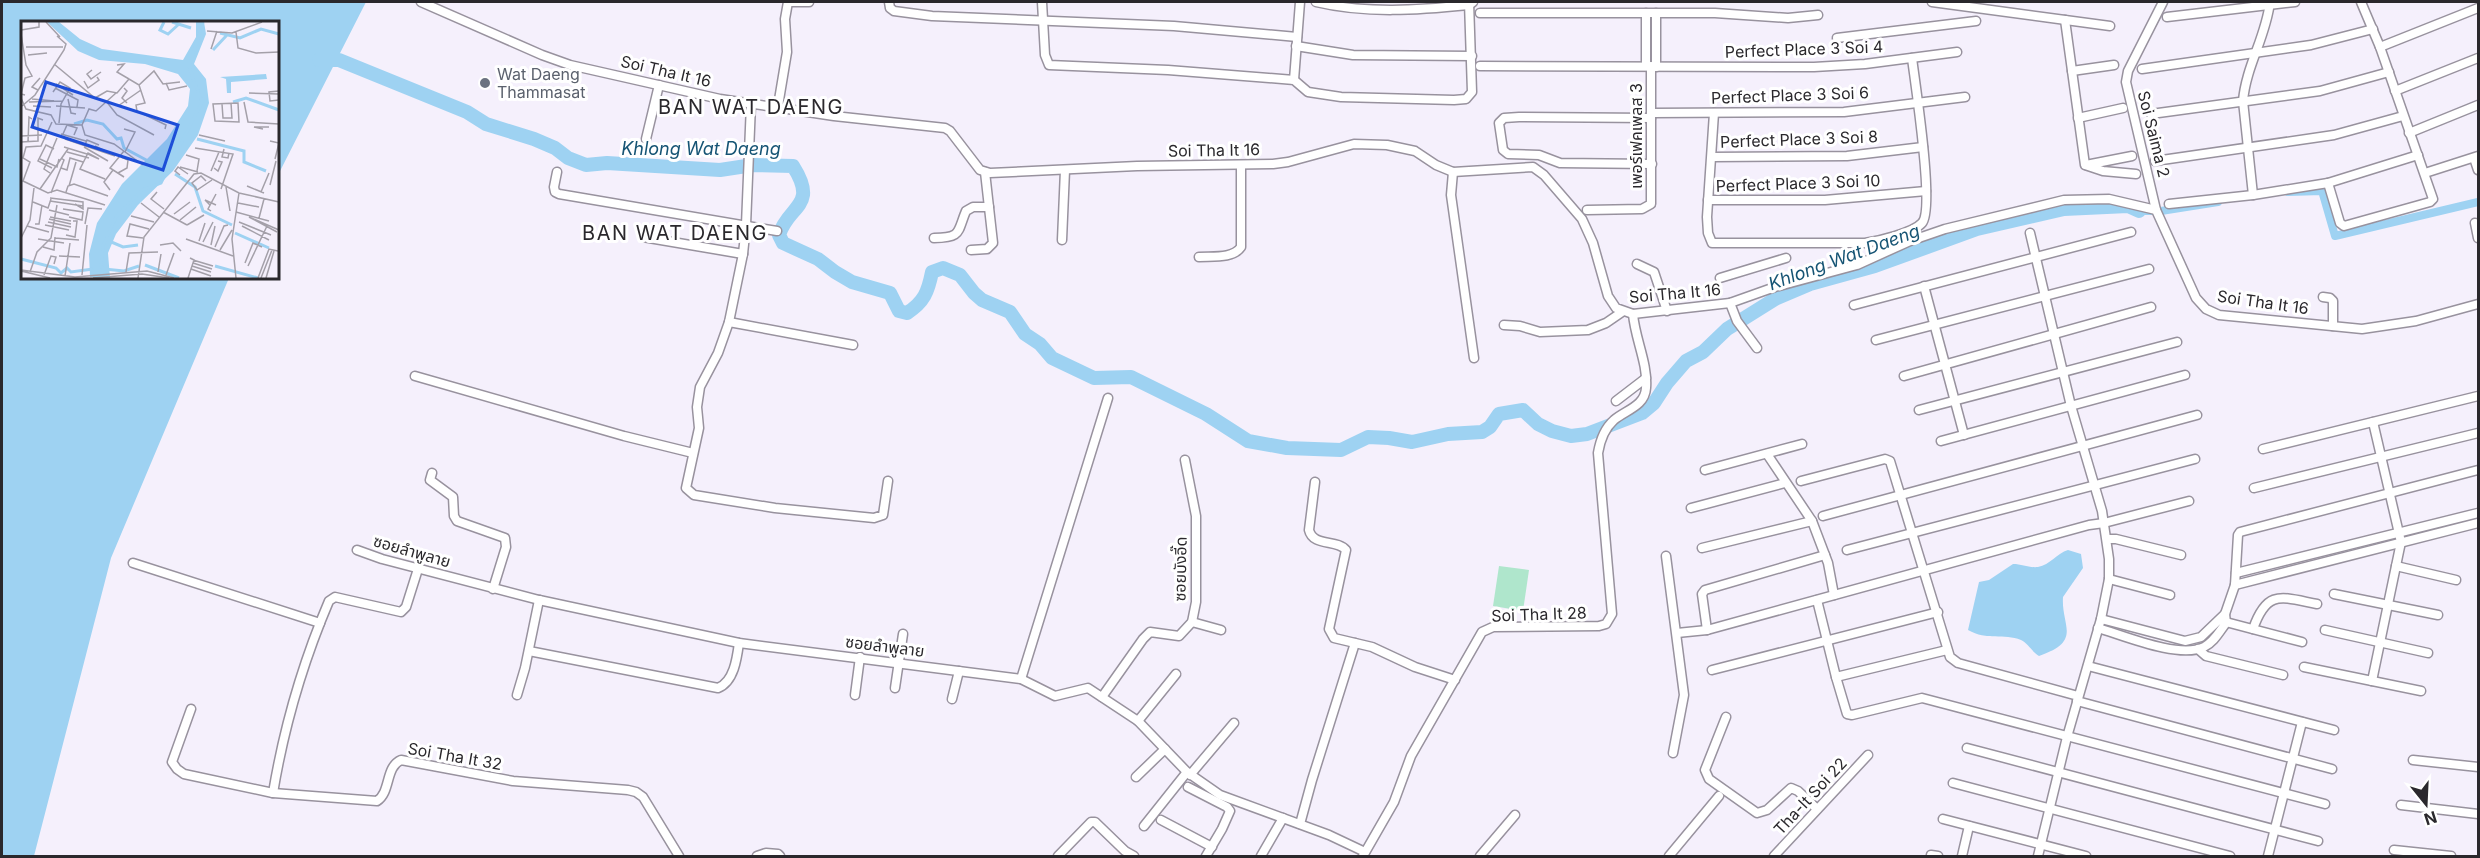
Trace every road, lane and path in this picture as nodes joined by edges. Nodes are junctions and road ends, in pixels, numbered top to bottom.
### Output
1 (421, 2) edge
2 (788, 2) edge
3 (809, 2) edge
4 (889, 2) edge
5 (1042, 2) edge
6 (1300, 2) edge
7 (1316, 2) edge
8 (1932, 2) edge
9 (2163, 2) edge
10 (2295, 2) edge
11 (1471, 3) edge
12 (2365, 3) edge
13 (2270, 4) edge
14 (1376, 5) edge
15 (1962, 6) junction
16 (2478, 8) edge
17 (1651, 10) junction
18 (1480, 13) dead end
19 (1818, 15) dead end
20 (2167, 17) dead end
21 (2065, 20) junction
22 (1043, 21) junction
23 (1976, 21) dead end
24 (1964, 22) junction
25 (2110, 26) dead end
26 (2373, 29) junction
27 (1837, 38) dead end
28 (1296, 41) junction
29 (2380, 47) junction
30 (1957, 52) dead end
31 (2255, 54) junction
32 (1472, 56) junction
33 (1912, 58) junction
34 (2478, 58) edge
35 (2114, 65) dead end
36 (1480, 66) dead end
37 (1651, 66) junction
38 (2142, 69) dead end
39 (2072, 71) junction
40 (2389, 72) junction
41 (1294, 80) junction
42 (659, 85) junction
43 (2395, 91) junction
44 (1965, 97) dead end
45 (2243, 101) junction
46 (1918, 103) junction
47 (751, 104) junction
48 (2478, 105) edge
49 (777, 106) junction
50 (2123, 108) dead end
51 (1714, 113) junction
52 (2151, 114) dead end
53 (1651, 115) junction
54 (2403, 116) junction
55 (2078, 118) junction
56 (2409, 133) junction
57 (646, 139) dead end
58 (1923, 147) junction
59 (2248, 148) junction
60 (2418, 154) junction
61 (2132, 156) dead end
62 (1712, 157) junction
63 (2476, 157) edge
64 (2156, 161) dead end
65 (1652, 164) junction
66 (1241, 165) junction
67 (2085, 165) junction
68 (1065, 170) junction
69 (2478, 170) edge
70 (557, 172) dead end
71 (985, 172) junction
72 (1453, 172) junction
73 (2425, 173) junction
74 (2136, 174) dead end
75 (2328, 183) junction
76 (1926, 191) junction
77 (2253, 195) junction
78 (1708, 200) junction
79 (2169, 204) dead end
80 (989, 207) junction
81 (1587, 210) dead end
82 (2156, 210) junction
83 (2475, 223) dead end
84 (746, 225) junction
85 (777, 231) dead end
86 (2131, 232) dead end
87 (2030, 233) dead end
88 (643, 237) dead end
89 (934, 238) dead end
90 (2478, 238) edge
91 (1062, 240) dead end
92 (1768, 244) junction
93 (971, 250) dead end
94 (743, 254) junction
95 (2036, 256) junction
96 (1199, 257) dead end
97 (1786, 258) dead end
98 (1772, 262) junction
99 (1637, 264) dead end
100 (2149, 269) dead end
101 (1720, 279) dead end
102 (1924, 286) junction
103 (2045, 295) junction
104 (2324, 297) dead end
105 (1730, 303) junction
106 (2478, 304) edge
107 (1854, 305) dead end
108 (2151, 307) dead end
109 (1667, 311) junction
110 (1622, 312) junction
111 (1633, 314) junction
112 (729, 322) junction
113 (1934, 325) junction
114 (1504, 326) dead end
115 (2333, 326) junction
116 (2054, 334) junction
117 (1876, 340) dead end
118 (2176, 342) dead end
119 (853, 345) dead end
120 (1758, 348) dead end
121 (1474, 358) dead end
122 (1945, 364) junction
123 (2063, 372) junction
124 (2185, 375) dead end
125 (415, 376) dead end
126 (1904, 376) dead end
127 (1646, 378) junction
128 (2478, 396) edge
129 (1108, 398) dead end
130 (1955, 400) junction
131 (1616, 401) dead end
132 (2071, 406) junction
133 (1919, 410) dead end
134 (2197, 415) dead end
135 (2373, 422) junction
136 (2478, 433) edge
137 (1964, 435) junction
138 (1941, 441) dead end
139 (1802, 444) dead end
140 (2083, 446) junction
141 (2263, 449) dead end
142 (693, 453) junction
143 (1767, 454) junction
144 (2381, 457) junction
145 (2195, 459) dead end
146 (1185, 460) dead end
147 (1705, 470) dead end
148 (2478, 470) edge
149 (432, 473) dead end
150 (888, 481) dead end
151 (1801, 481) dead end
152 (1315, 482) dead end
153 (1785, 483) junction
154 (2094, 485) junction
155 (2254, 489) dead end
156 (2390, 492) junction
157 (1902, 495) junction
158 (2189, 501) dead end
159 (1690, 508) dead end
160 (2478, 513) edge
161 (1823, 516) dead end
162 (1812, 521) junction
163 (2478, 523) edge
164 (2104, 524) junction
165 (2399, 532) junction
166 (1912, 533) junction
167 (2107, 539) junction
168 (2401, 542) junction
169 (1702, 548) dead end
170 (357, 550) dead end
171 (1847, 550) dead end
172 (1666, 555) dead end
173 (1825, 555) junction
174 (2181, 555) dead end
175 (2295, 558) junction
176 (133, 563) dead end
177 (2396, 566) junction
178 (2298, 568) junction
179 (418, 569) junction
180 (1924, 570) junction
181 (2236, 573) junction
182 (2109, 579) junction
183 (2456, 580) dead end
184 (2235, 585) junction
185 (493, 589) junction
186 (2334, 594) dead end
187 (1834, 595) junction
188 (2170, 595) dead end
189 (539, 600) junction
190 (1817, 600) junction
191 (2317, 604) dead end
192 (2388, 605) junction
193 (1938, 612) junction
194 (2438, 615) dead end
195 (2101, 619) junction
196 (2223, 619) junction
197 (1192, 622) junction
198 (320, 623) junction
199 (2098, 628) junction
200 (2253, 629) junction
201 (1221, 630) dead end
202 (1707, 630) junction
203 (2325, 630) dead end
204 (1677, 633) junction
205 (903, 634) dead end
206 (1828, 642) junction
207 (2302, 642) dead end
208 (2380, 642) junction
209 (739, 643) junction
210 (1355, 643) junction
211 (2198, 649) junction
212 (1947, 650) junction
213 (529, 651) junction
214 (2428, 653) dead end
215 (860, 657) junction
216 (898, 663) junction
217 (2088, 666) junction
218 (2304, 667) dead end
219 (959, 670) junction
220 (1712, 670) dead end
221 (1176, 674) dead end
222 (2283, 675) dead end
223 (1836, 677) junction
224 (1021, 679) junction
225 (1455, 680) junction
226 (2372, 681) junction
227 (895, 688) dead end
228 (2421, 691) dead end
229 (517, 695) dead end
230 (855, 695) dead end
231 (1102, 697) junction
232 (2077, 698) junction
233 (952, 699) dead end
234 (191, 709) dead end
235 (1726, 717) dead end
236 (1138, 721) junction
237 (2302, 722) junction
238 (1234, 723) dead end
239 (2334, 730) dead end
240 (2067, 736) junction
241 (1967, 748) dead end
242 (1165, 749) junction
243 (1673, 753) dead end
244 (1868, 755) dead end
245 (2293, 758) junction
246 (2414, 759) dead end
247 (2478, 767) edge
248 (2332, 769) dead end
249 (2058, 772) junction
250 (1188, 773) junction
251 (1136, 777) dead end
252 (1953, 783) dead end
253 (1188, 787) dead end
254 (273, 792) junction
255 (2284, 794) junction
256 (1719, 796) dead end
257 (2325, 804) dead end
258 (2401, 805) dead end
259 (1817, 809) junction
260 (2049, 809) junction
261 (2478, 814) edge
262 (1515, 815) dead end
263 (1283, 818) junction
264 (1943, 819) dead end
265 (1161, 820) dead end
266 (1300, 824) junction
267 (1144, 826) dead end
268 (1970, 826) junction
269 (2275, 830) junction
270 (2318, 841) dead end
271 (2040, 844) junction
272 (1212, 847) junction
273 (2394, 850) dead end
274 (1122, 854) edge
275 (1364, 854) edge
276 (679, 856) edge
277 (757, 856) edge
278 (780, 856) edge
279 (1058, 856) edge
280 (1134, 856) edge
281 (1206, 856) edge
282 (1261, 856) edge
283 (1480, 856) edge
284 (1669, 856) edge
285 (1774, 856) edge
286 (1962, 856) edge
287 (2038, 856) edge
288 (2086, 856) edge
289 (2230, 856) edge
290 (2268, 856) edge
291 (2451, 856) edge

1 - 42 street, Soi Tha It 16
2 - 3 street
2 - 49 street
4 - 22 street
5 - 22 street
6 - 28 street
7 - 14 street
8 - 15 street
9 - 82 street, Soi Saima 2
10 - 13 street
11 - 14 street
11 - 32 street
12 - 26 street
13 - 20 street
13 - 31 street
15 - 21 street
15 - 24 street
16 - 29 street
17 - 18 street
17 - 19 street
17 - 37 street, เพอร์เฟคเพลส 3
21 - 25 street
21 - 39 street
22 - 28 street
22 - 41 street
23 - 24 street
24 - 27 street
26 - 29 street
26 - 31 street
28 - 32 street
28 - 41 street
29 - 40 street
30 - 33 street, Perfect Place 3 Soi 4
31 - 38 street
31 - 45 street
32 - 41 street
33 - 37 street, Perfect Place 3 Soi 4
33 - 46 street
34 - 43 street
35 - 39 street
36 - 37 street, Perfect Place 3 Soi 4
37 - 53 street, เพอร์เฟคเพลส 3
39 - 55 street
40 - 43 street
40 - 45 street
42 - 47 street, Soi Tha It 16
42 - 57 street
43 - 54 street
44 - 46 street, Perfect Place 3 Soi 6
45 - 52 street
45 - 59 street
46 - 51 street, Perfect Place 3 Soi 6
46 - 58 street
47 - 49 street, Soi Tha It 16
47 - 84 street
48 - 56 street
49 - 71 street, Soi Tha It 16
50 - 55 street
51 - 53 street, Perfect Place 3 Soi 6
51 - 62 street
53 - 65 street, เพอร์เฟคเพลส 3
53 - 65 street, Perfect Place 3 Soi 6
54 - 56 street
54 - 59 street
55 - 67 street
56 - 60 street
58 - 62 street, Perfect Place 3 Soi 8
58 - 76 street
59 - 64 street
59 - 77 street
60 - 73 street
60 - 75 street
61 - 67 street
62 - 78 street
63 - 69 street
63 - 73 street
65 - 81 street, เพอร์เฟคเพลส 3
66 - 68 street, Soi Tha It 16
66 - 72 street, Soi Tha It 16
66 - 96 street
67 - 74 street
68 - 71 street, Soi Tha It 16
68 - 91 street
70 - 84 street
71 - 80 street
72 - 110 street, Soi Tha It 16
72 - 121 street
73 - 75 street
75 - 77 street
76 - 78 street, Perfect Place 3 Soi 10
76 - 92 street
77 - 79 street
78 - 92 street
80 - 89 street
80 - 93 street
82 - 105 street, Soi Tha It 16
82 - 115 street, Soi Tha It 16
83 - 90 street
84 - 85 street
84 - 94 street
86 - 95 street
87 - 95 street
88 - 94 street
92 - 98 street
94 - 112 street
95 - 102 street
95 - 103 street
97 - 98 street
98 - 101 street
99 - 109 street
100 - 103 street
102 - 107 street
102 - 113 street
103 - 113 street
103 - 116 street
104 - 115 street
105 - 109 street, Soi Tha It 16
105 - 120 street
106 - 115 street, Soi Tha It 16
108 - 116 street
109 - 111 street, Soi Tha It 16
110 - 111 street, Soi Tha It 16
110 - 114 street
111 - 127 street
112 - 119 street
112 - 142 street
113 - 117 street
113 - 122 street
116 - 122 street
116 - 123 street
118 - 123 street
122 - 126 street
122 - 130 street
123 - 130 street
123 - 132 street
124 - 132 street
125 - 142 street
127 - 131 street
127 - 225 street, Soi Tha It 28
128 - 135 street
129 - 224 street
130 - 133 street
130 - 137 street
132 - 137 street
132 - 140 street
134 - 140 street
135 - 141 street
135 - 144 street
136 - 144 street
137 - 138 street
139 - 143 street
140 - 154 street
140 - 157 street
142 - 150 street
143 - 147 street
143 - 153 street
144 - 155 street
144 - 156 street
145 - 154 street
146 - 197 street, ซอยบังอี๊ด
148 - 156 street
149 - 185 street
151 - 157 street
152 - 210 street
153 - 159 street
153 - 162 street
154 - 164 street
154 - 166 street
156 - 165 street
156 - 181 street
157 - 161 street
157 - 166 street
158 - 164 street
160 - 165 street
162 - 169 street
162 - 173 street
163 - 168 street
164 - 167 street
164 - 180 street
165 - 168 street
165 - 175 street
166 - 171 street
166 - 180 street
167 - 174 street
167 - 182 street
168 - 177 street
168 - 178 street
170 - 179 street, ซอยลำพูลาย
172 - 204 street
173 - 187 street
173 - 202 street
175 - 178 street
175 - 181 street
176 - 198 street
177 - 183 street
177 - 192 street
178 - 184 street
179 - 185 street, ซอยลำพูลาย
179 - 198 street
180 - 187 street
180 - 193 street
181 - 184 street
182 - 188 street
182 - 195 street
184 - 196 street
185 - 189 street, ซอยลำพูลาย
186 - 192 street
187 - 190 street
189 - 209 street, ซอยลำพูลาย
189 - 213 street
190 - 202 street
190 - 206 street
191 - 200 street
192 - 194 street
192 - 208 street
193 - 206 street
193 - 212 street
195 - 196 street
195 - 199 street
196 - 200 street
196 - 211 street
197 - 201 street
197 - 231 street, ซอยบังอี๊ด
198 - 254 street
199 - 211 street
199 - 217 street
200 - 207 street
202 - 204 street
203 - 208 street
204 - 243 street
205 - 216 street
206 - 220 street
206 - 223 street
208 - 214 street
208 - 226 street
209 - 213 street
209 - 215 street, ซอยลำพูลาย
210 - 225 street
210 - 266 street
211 - 222 street
212 - 223 street
212 - 232 street
213 - 229 street
215 - 216 street, ซอยลำพูลาย
215 - 230 street
216 - 219 street, ซอยลำพูลาย
216 - 227 street
217 - 232 street
217 - 237 street
218 - 226 street
219 - 224 street, ซอยลำพูลาย
219 - 233 street
221 - 236 street
223 - 240 street
224 - 231 street, ซอยลำพูลาย
225 - 275 street, Soi Tha It 28
226 - 228 street
231 - 236 street, ซอยลำพูลาย
232 - 240 street
232 - 245 street
234 - 254 street, Soi Tha It 32
235 - 259 street
236 - 242 street, ซอยลำพูลาย
237 - 239 street
237 - 245 street
238 - 250 street
240 - 249 street
240 - 255 street
241 - 249 street
242 - 250 street, ซอยลำพูลาย
242 - 251 street
244 - 259 street, Tha-It Soi 22
245 - 248 street
245 - 255 street
246 - 247 street
249 - 260 street
249 - 269 street
250 - 263 street, ซอยลำพูลาย
250 - 267 street
252 - 260 street
253 - 272 street
254 - 276 street, Soi Tha It 32
255 - 257 street
255 - 269 street
256 - 284 street
258 - 261 street
259 - 285 street, Tha-It Soi 22
260 - 271 street
260 - 289 street
262 - 283 street
263 - 266 street, ซอยลำพูลาย
263 - 282 street
264 - 268 street
265 - 272 street
266 - 275 street, ซอยลำพูลาย
268 - 271 street
268 - 286 street
269 - 270 street
269 - 290 street
271 - 287 street
271 - 288 street
272 - 281 street
273 - 291 street
274 - 279 street
274 - 280 street
277 - 278 street

